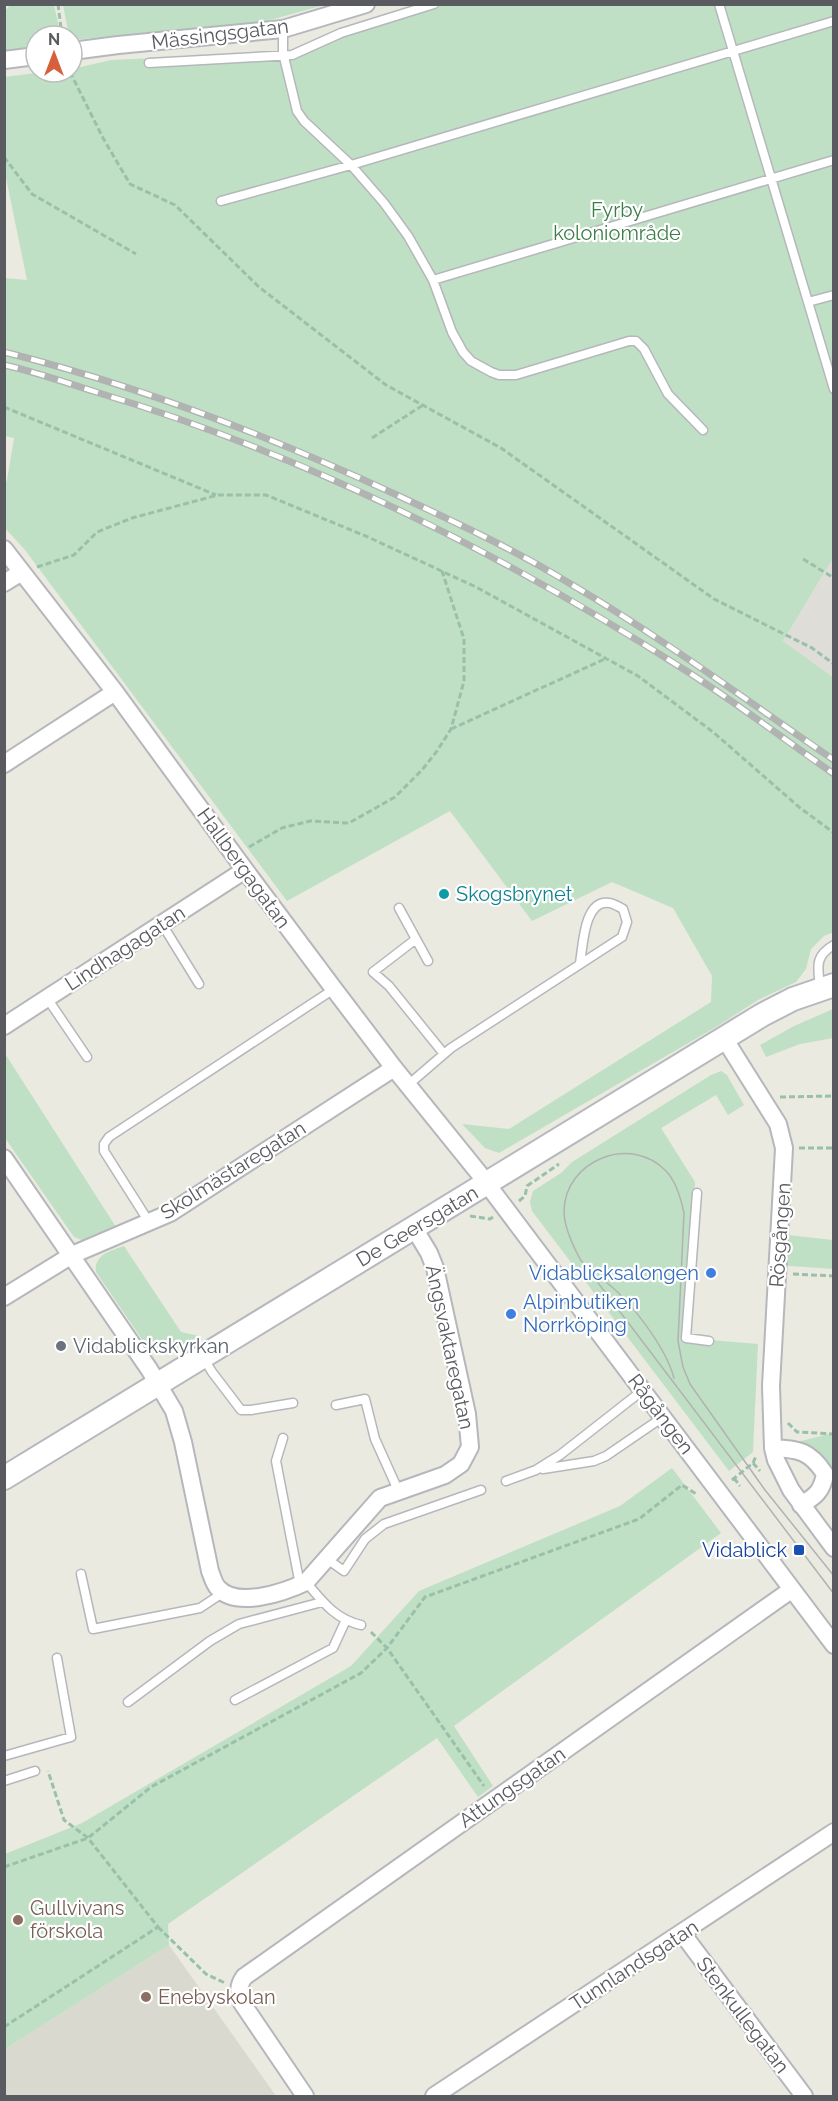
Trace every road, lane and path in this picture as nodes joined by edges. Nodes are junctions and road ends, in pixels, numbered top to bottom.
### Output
1 (58, 4) edge
2 (366, 4) edge
3 (434, 4) edge
4 (718, 4) edge
5 (834, 21) edge
6 (60, 24) edge
7 (284, 29) junction
8 (84, 49) edge
9 (732, 50) junction
10 (284, 57) junction
11 (24, 58) edge
12 (4, 60) edge
13 (149, 63) dead end
14 (76, 84) edge
15 (4, 158) edge
16 (834, 160) edge
17 (351, 165) junction
18 (771, 178) junction
19 (221, 201) dead end
20 (136, 254) dead end
21 (433, 280) junction
22 (834, 295) edge
23 (808, 302) junction
24 (834, 389) edge
25 (423, 405) junction
26 (4, 406) edge
27 (703, 430) dead end
28 (372, 438) dead end
29 (218, 495) junction
30 (4, 549) edge
31 (803, 559) dead end
32 (442, 571) junction
33 (22, 572) junction
34 (834, 578) edge
35 (4, 583) edge
36 (607, 658) junction
37 (834, 664) edge
38 (115, 692) junction
39 (451, 729) junction
40 (4, 764) edge
41 (834, 832) edge
42 (234, 855) junction
43 (245, 870) junction
44 (399, 908) dead end
45 (162, 924) junction
46 (416, 939) junction
47 (834, 945) edge
48 (428, 961) dead end
49 (580, 963) junction
50 (199, 984) dead end
51 (827, 986) edge
52 (334, 989) junction
53 (47, 998) junction
54 (4, 1026) edge
55 (724, 1038) junction
56 (444, 1054) junction
57 (87, 1057) dead end
58 (394, 1068) junction
59 (408, 1085) junction
60 (834, 1096) edge
61 (760, 1097) junction
62 (784, 1148) junction
63 (834, 1148) edge
64 (4, 1158) edge
65 (487, 1184) junction
66 (697, 1193) dead end
67 (149, 1222) junction
68 (414, 1228) junction
69 (72, 1255) junction
70 (776, 1273) junction
71 (834, 1276) edge
72 (4, 1297) edge
73 (709, 1341) dead end
74 (203, 1356) junction
75 (158, 1384) junction
76 (643, 1390) junction
77 (292, 1403) dead end
78 (336, 1404) dead end
79 (770, 1407) junction
80 (663, 1417) junction
81 (834, 1434) edge
82 (284, 1438) dead end
83 (765, 1448) junction
84 (753, 1463) junction
85 (536, 1470) junction
86 (760, 1471) dead end
87 (4, 1478) edge
88 (734, 1478) junction
89 (506, 1481) dead end
90 (740, 1486) dead end
91 (398, 1490) junction
92 (481, 1490) dead end
93 (718, 1490) junction
94 (801, 1505) junction
95 (370, 1509) junction
96 (384, 1524) junction
97 (834, 1548) edge
98 (327, 1559) junction
99 (81, 1574) dead end
100 (303, 1583) junction
101 (791, 1590) junction
102 (224, 1592) junction
103 (322, 1602) junction
104 (345, 1622) junction
105 (362, 1625) joint
106 (834, 1645) edge
107 (387, 1648) junction
108 (57, 1658) dead end
109 (235, 1700) dead end
110 (128, 1702) dead end
111 (40, 1746) junction
112 (4, 1756) edge
113 (35, 1771) dead end
114 (4, 1781) edge
115 (494, 1800) junction
116 (834, 1832) edge
117 (88, 1838) junction
118 (4, 1867) edge
119 (158, 1927) junction
120 (682, 1933) junction
121 (238, 1990) junction
122 (4, 2027) edge
123 (305, 2097) edge
124 (434, 2097) edge
125 (804, 2097) edge

1 - 6 path
2 - 7 street, Mässingsgatan
3 - 10 lane
4 - 9 lane
5 - 9 lane
7 - 8 street, Mässingsgatan
7 - 10 lane
9 - 17 lane
9 - 18 lane
10 - 13 lane
10 - 17 lane
11 - 12 street
14 - 25 path
15 - 20 path
16 - 18 lane
17 - 19 lane
17 - 21 lane
18 - 21 lane
18 - 23 lane
21 - 27 lane
22 - 23 lane
23 - 24 lane
25 - 28 path
25 - 37 path
26 - 29 path
29 - 32 path
29 - 33 path
30 - 33 street, Hallbergagatan
31 - 34 path
32 - 36 path
32 - 39 path
33 - 35 street
33 - 38 street, Hallbergagatan
36 - 39 path
36 - 41 path
38 - 40 street
38 - 42 street, Hallbergagatan
39 - 42 path
42 - 43 street, Hallbergagatan
43 - 45 street, Lindhagagatan
43 - 52 street, Hallbergagatan
44 - 46 lane
45 - 50 lane
45 - 53 street, Lindhagagatan
46 - 48 lane
46 - 56 lane
47 - 51 lane
49 - 49 lane
49 - 56 lane
51 - 55 main road, De Geersgatan
52 - 58 street, Hallbergagatan
52 - 67 lane
53 - 54 street, Lindhagagatan
53 - 57 lane
55 - 61 street, Rösgången
55 - 65 main road, De Geersgatan
56 - 59 lane
58 - 59 street, Hallbergagatan
58 - 67 street, Skolmästaregatan
59 - 65 street, Hallbergagatan
60 - 61 path
61 - 62 street, Rösgången
62 - 63 path
62 - 70 street, Rösgången
64 - 69 street
65 - 68 main road, De Geersgatan
65 - 76 street, Rågången
66 - 73 lane
67 - 69 street, Skolmästaregatan
68 - 74 main road, De Geersgatan
68 - 91 street, Ängsvaktaregatan
69 - 72 street, Skolmästaregatan
69 - 75 street
70 - 71 path
70 - 79 street, Rösgången
74 - 75 main road, De Geersgatan
74 - 77 lane
75 - 87 main road, De Geersgatan
75 - 102 street
76 - 80 street, Rågången
76 - 85 lane
78 - 91 lane
79 - 81 path
79 - 83 street, Rösgången
80 - 85 lane
80 - 93 street, Rågången
82 - 100 lane
83 - 84 path
83 - 94 street, Rösgången
83 - 94 street
84 - 86 path
84 - 88 path
85 - 89 lane
88 - 90 path
88 - 93 path
91 - 95 street, Ängsvaktaregatan
92 - 96 lane
93 - 101 street, Rågången
93 - 107 path
94 - 97 street, Rösgången
95 - 96 lane
95 - 98 street, Ängsvaktaregatan
96 - 98 lane
98 - 100 street, Ängsvaktaregatan
99 - 102 lane
100 - 102 street
100 - 103 lane
101 - 106 street, Rågången
101 - 115 street, Attungsgatan
103 - 104 lane
103 - 110 lane
104 - 105 lane
104 - 109 lane
105 - 107 path
107 - 115 path
107 - 117 path
108 - 111 lane
111 - 112 lane
111 - 117 path
113 - 114 lane
115 - 121 street, Attungsgatan
116 - 120 street, Tunnlandsgatan
117 - 118 path
117 - 119 path
119 - 121 path
119 - 122 path
120 - 124 street, Tunnlandsgatan
120 - 125 street, Stenkullegatan
121 - 123 street

